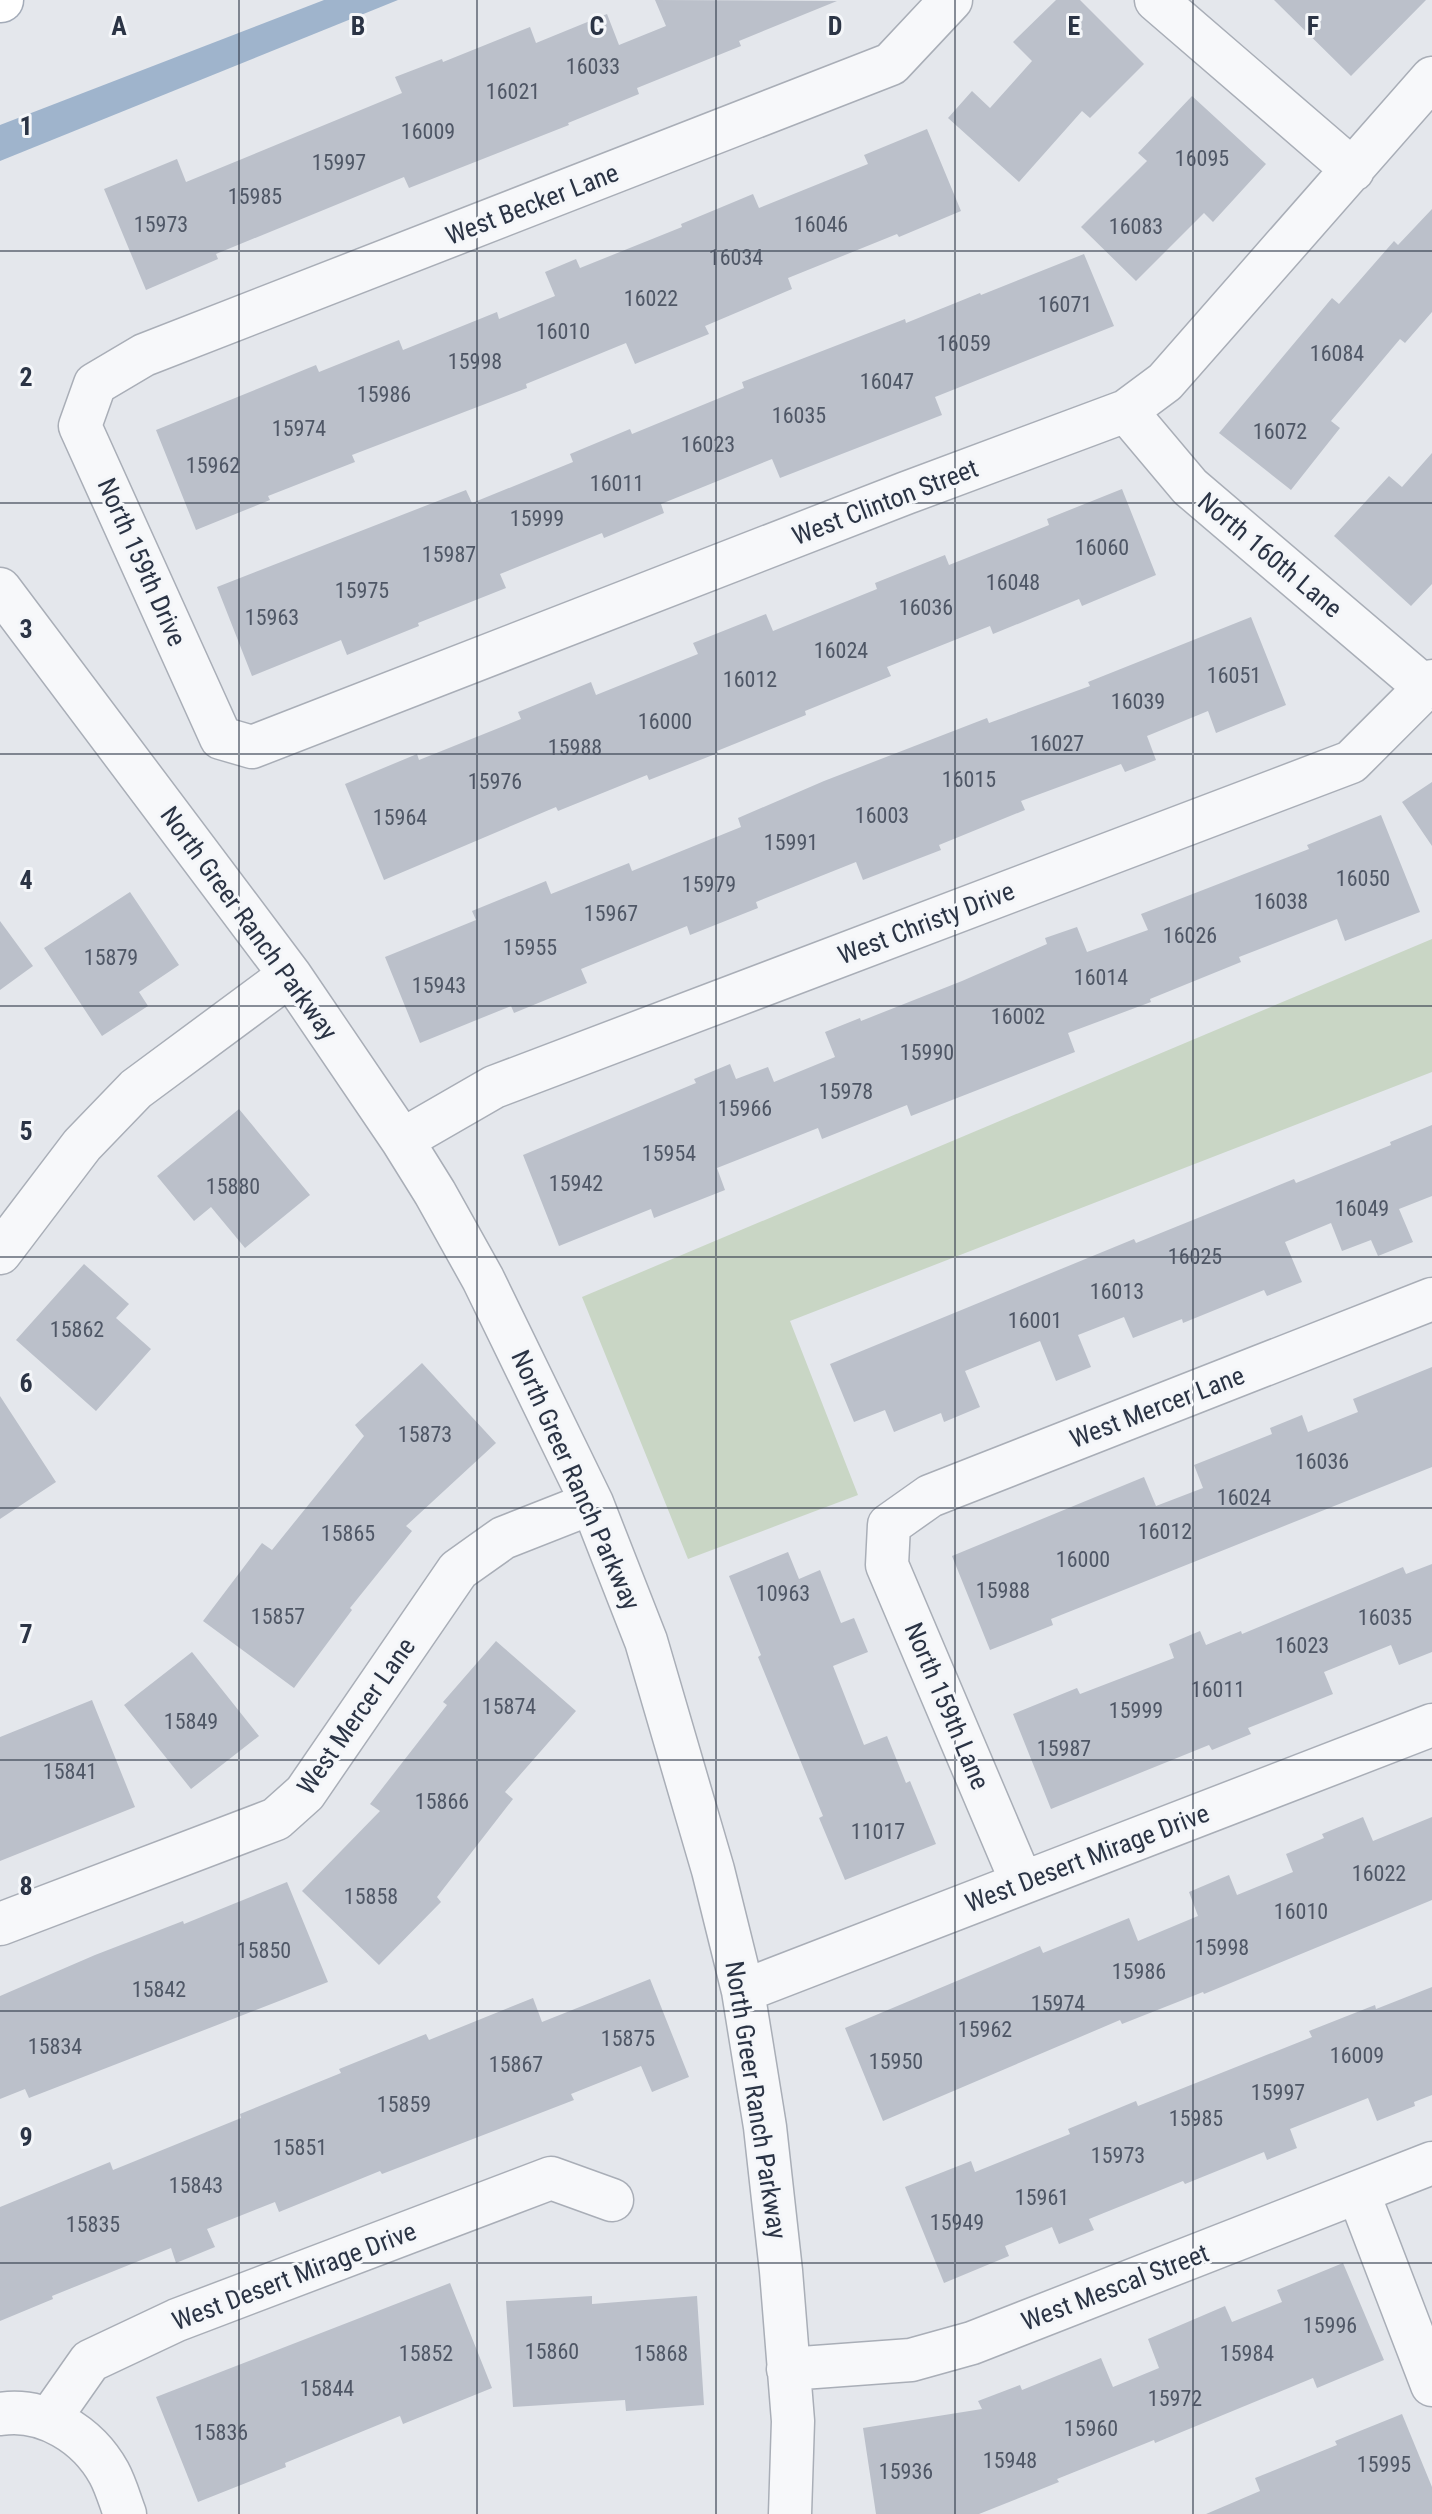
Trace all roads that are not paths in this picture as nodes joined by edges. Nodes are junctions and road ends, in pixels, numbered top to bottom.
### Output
1 (951, 0) edge
2 (1156, 0) edge
3 (1432, 78) edge
4 (1353, 170) junction
5 (95, 384) joint
6 (1126, 411) junction
7 (0, 589) edge
8 (1429, 685) edge
9 (221, 738) joint
10 (290, 975) junction
11 (402, 1140) junction
12 (0, 1253) edge
13 (1432, 1299) edge
14 (592, 1503) junction
15 (889, 1525) joint
16 (1432, 1725) edge
17 (1022, 1883) junction
18 (0, 1924) edge
19 (743, 1991) junction
20 (1432, 2163) edge
21 (1358, 2192) junction
22 (612, 2200) dead end
23 (788, 2369) junction
24 (1432, 2385) edge
25 (0, 2414) edge
26 (50, 2418) junction
27 (125, 2514) edge
28 (790, 2514) edge

1 - 5 street, West Becker Lane
2 - 4 street
3 - 4 street, West Clinton Street
4 - 6 street, West Clinton Street
5 - 9 street, North 159th Drive
6 - 8 street, North 160th Lane
6 - 9 street, West Clinton Street
7 - 10 street, North Greer Ranch Parkway
8 - 11 street, West Christy Drive
10 - 11 street, North Greer Ranch Parkway
10 - 12 street
11 - 14 street, North Greer Ranch Parkway
13 - 15 street, West Mercer Lane
14 - 18 street, West Mercer Lane
14 - 19 street, North Greer Ranch Parkway
15 - 17 street, North 159th Lane
16 - 17 street, West Desert Mirage Drive
17 - 19 street, West Desert Mirage Drive
19 - 23 street, North Greer Ranch Parkway
20 - 21 street, West Mescal Street
21 - 23 street, West Mescal Street
21 - 24 street
22 - 26 street, West Desert Mirage Drive
23 - 28 street, North Greer Ranch Parkway
25 - 26 street
26 - 27 street

